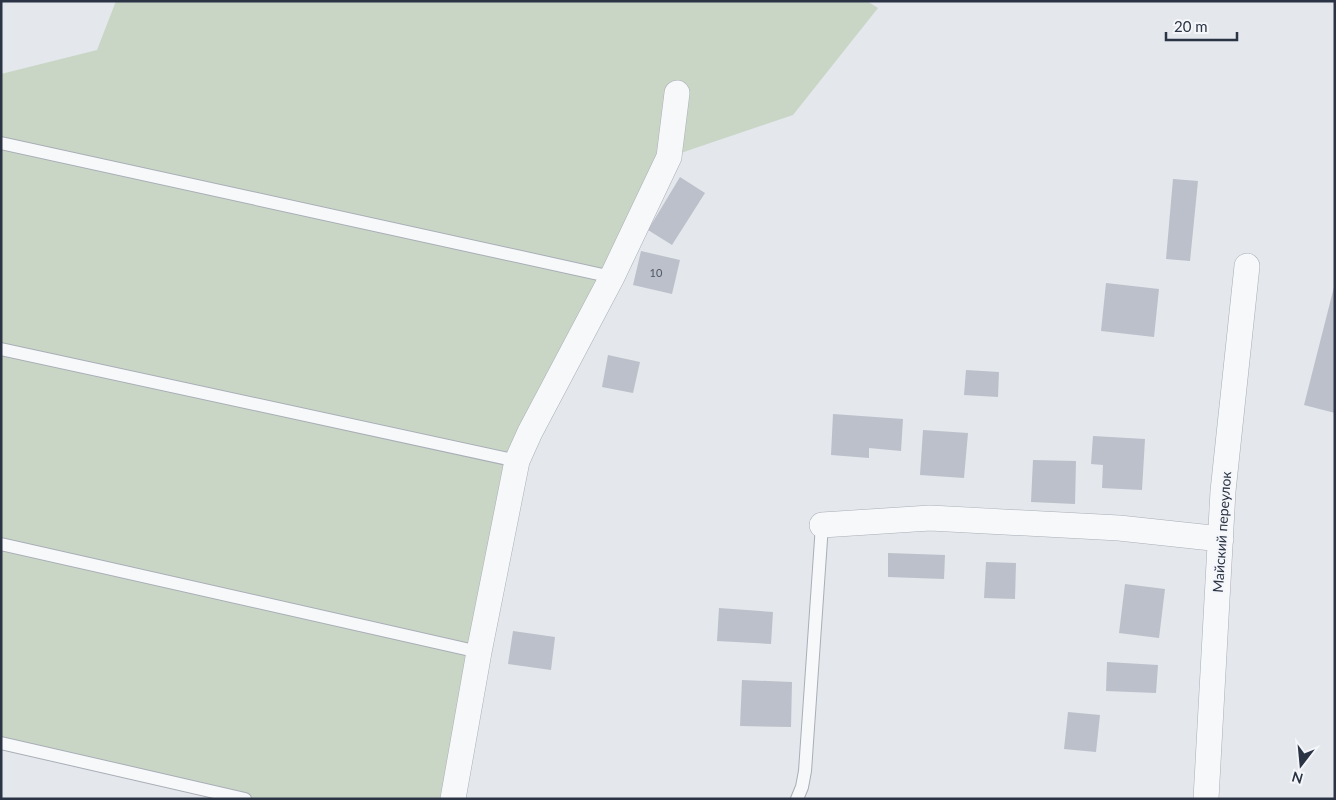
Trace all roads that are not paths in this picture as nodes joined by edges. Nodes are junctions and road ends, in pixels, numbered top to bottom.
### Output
1 (677, 93) dead end
2 (1, 143) edge
3 (1247, 266) dead end
4 (612, 277) junction
5 (1, 349) edge
6 (517, 461) junction
7 (822, 524) joint
8 (1220, 540) junction
9 (1, 544) edge
10 (480, 652) junction
11 (1, 743) edge
12 (245, 799) edge
13 (452, 799) edge
14 (796, 799) edge
15 (1206, 799) edge

1 - 4 street
2 - 4 lane
3 - 8 street, Майский переулок
4 - 6 street
5 - 6 lane
6 - 10 street
7 - 8 street
7 - 14 lane
8 - 15 street, Майский переулок
9 - 10 lane
10 - 13 street
11 - 12 lane

